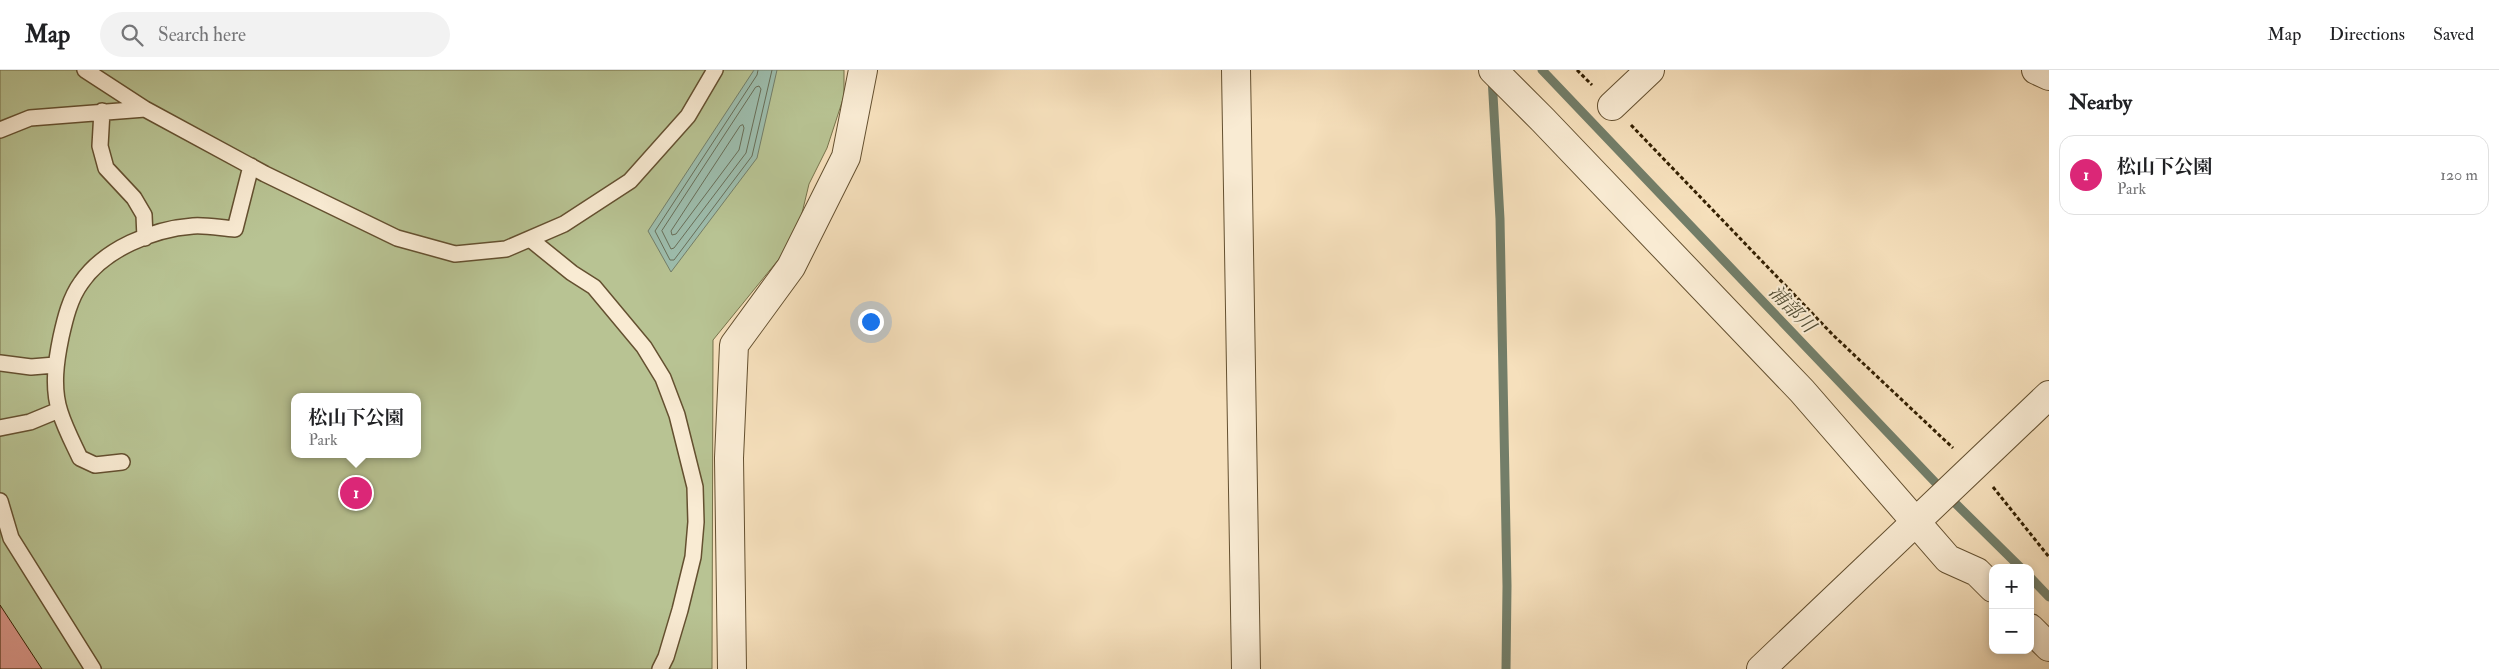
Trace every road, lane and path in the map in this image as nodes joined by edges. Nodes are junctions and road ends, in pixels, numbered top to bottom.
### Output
1 (85, 70) edge
2 (716, 70) edge
3 (862, 70) edge
4 (1236, 70) edge
5 (1493, 70) edge
6 (1577, 70) edge
7 (1650, 70) edge
8 (2036, 70) edge
9 (2049, 76) edge
10 (1612, 106) junction
11 (145, 109) junction
12 (102, 111) junction
13 (0, 130) edge
14 (251, 166) junction
15 (145, 238) junction
16 (530, 239) junction
17 (0, 363) edge
18 (55, 365) junction
19 (2049, 395) edge
20 (59, 410) junction
21 (0, 428) edge
22 (122, 462) dead end
23 (1973, 466) junction
24 (0, 501) edge
25 (1917, 520) junction
26 (2049, 557) edge
27 (1989, 584) edge
28 (2034, 632) edge
29 (2049, 648) edge
30 (93, 669) edge
31 (660, 669) edge
32 (732, 669) edge
33 (1246, 669) edge
34 (1761, 669) edge

1 - 11 lane
2 - 16 lane
3 - 32 street
4 - 33 street
5 - 25 street
6 - 10 path
7 - 10 street
8 - 9 street
10 - 23 path
11 - 12 lane
11 - 14 lane
12 - 13 lane
12 - 15 lane
14 - 15 lane
14 - 16 lane
15 - 18 lane
16 - 31 lane
17 - 18 lane
18 - 20 lane
19 - 23 street
20 - 21 lane
20 - 22 lane
23 - 25 street
23 - 26 path
24 - 30 lane
25 - 27 street
25 - 34 street
28 - 29 street

